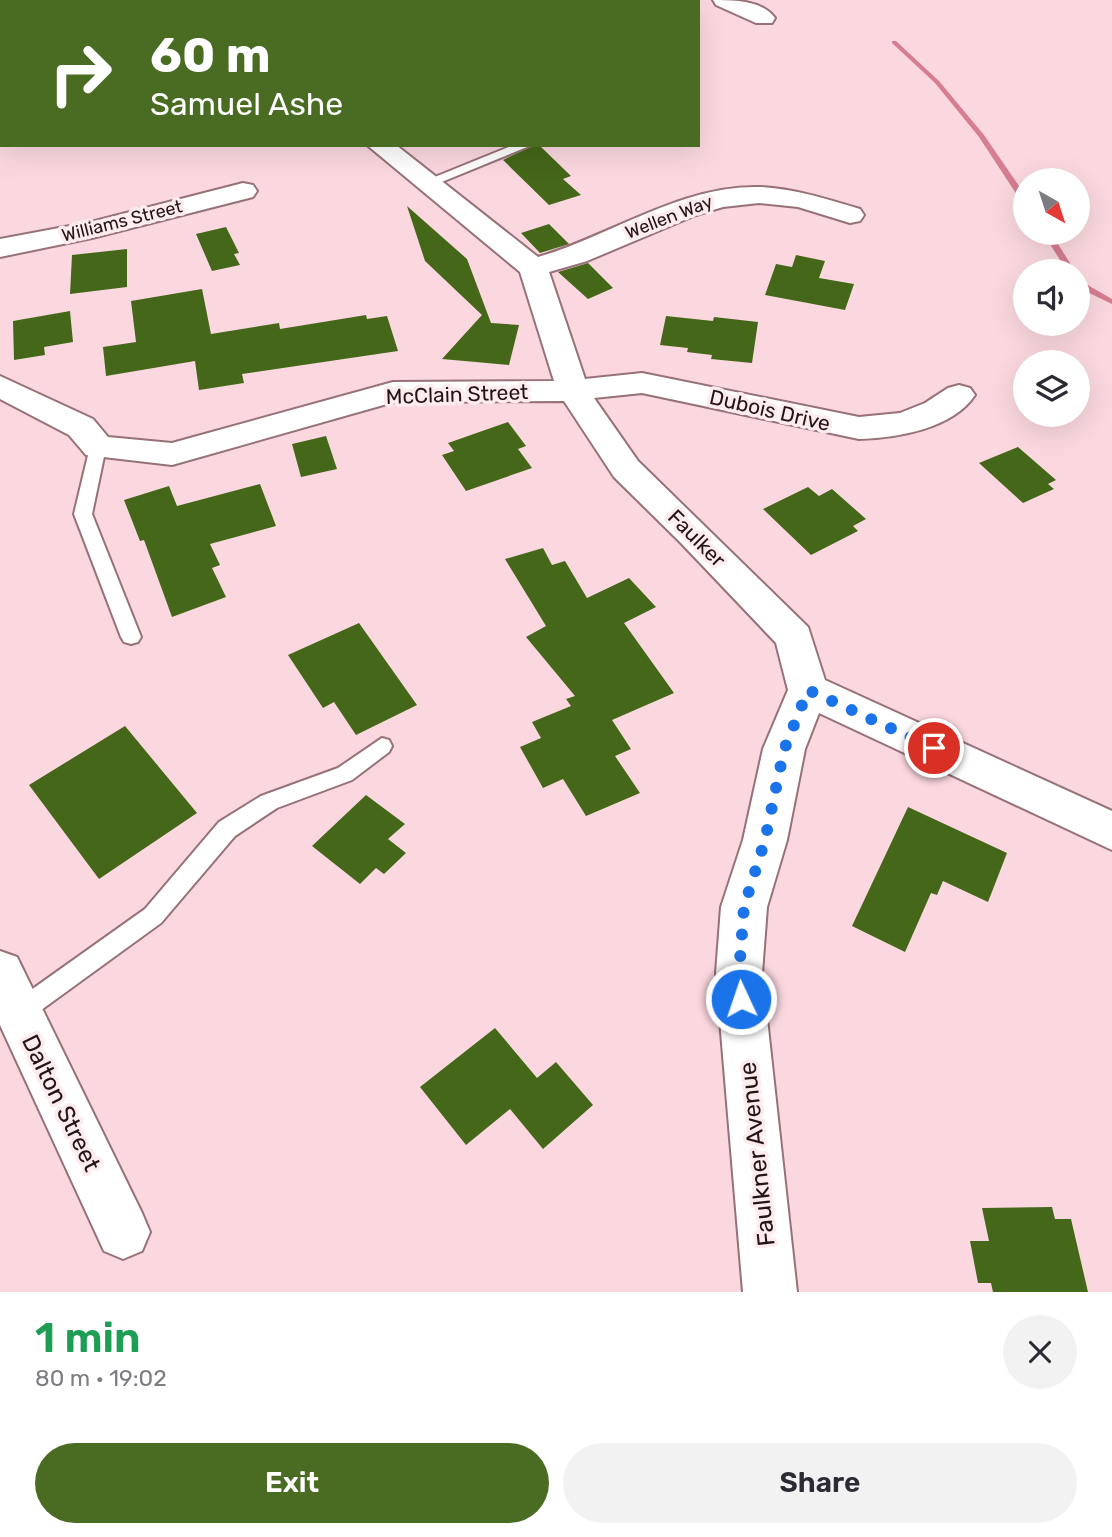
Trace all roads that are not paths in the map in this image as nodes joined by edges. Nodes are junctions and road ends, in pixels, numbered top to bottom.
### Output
1 (724, 0) edge
2 (764, 18) dead end
3 (382, 147) edge
4 (521, 147) edge
5 (427, 183) junction
6 (243, 191) dead end
7 (850, 215) dead end
8 (0, 248) edge
9 (533, 268) junction
10 (0, 386) edge
11 (573, 391) junction
12 (959, 395) dead end
13 (98, 447) junction
14 (131, 636) dead end
15 (808, 690) junction
16 (382, 746) dead end
17 (1112, 831) edge
18 (9, 993) edge
19 (123, 1232) dead end
20 (771, 1292) edge

1 - 2 street
3 - 5 street
4 - 5 lane
5 - 9 street
6 - 8 street, Williams Street
7 - 9 street, Wellen Way
9 - 11 street
10 - 13 street
11 - 12 street, Dubois Drive
11 - 13 street, McClain Street
11 - 15 street, Faulker
13 - 14 lane
15 - 17 street
15 - 20 street, Faulkner Avenue
16 - 18 lane
18 - 19 street, Dalton Street

